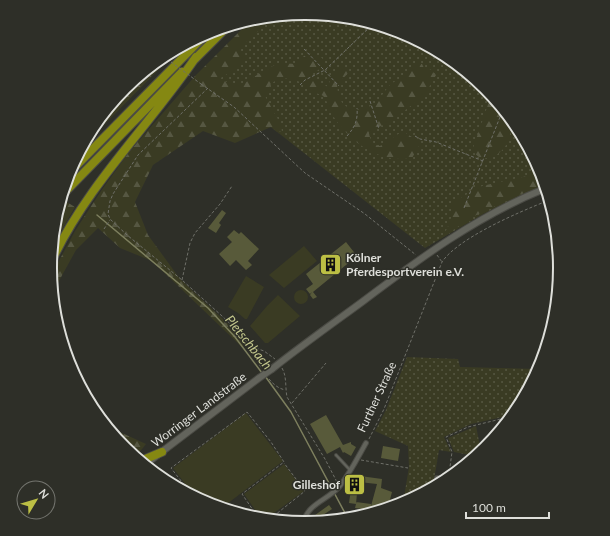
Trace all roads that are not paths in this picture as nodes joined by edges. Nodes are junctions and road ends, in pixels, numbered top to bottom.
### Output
1 (218, 36) edge
2 (192, 48) edge
3 (196, 58) junction
4 (82, 159) edge
5 (71, 186) edge
6 (541, 191) edge
7 (58, 248) edge
8 (366, 443) road end
9 (162, 452) junction
10 (336, 455) dead end
11 (146, 459) edge
12 (149, 461) edge
13 (350, 470) junction
14 (306, 516) edge

1 - 3 highway
2 - 4 highway
3 - 5 highway
3 - 7 highway
6 - 9 main road, Worringer Landstraße, bridge
8 - 13 street, Further Straße
9 - 11 highway
9 - 12 main road, Worringer Landstraße
10 - 13 lane
13 - 14 street, Further Straße

